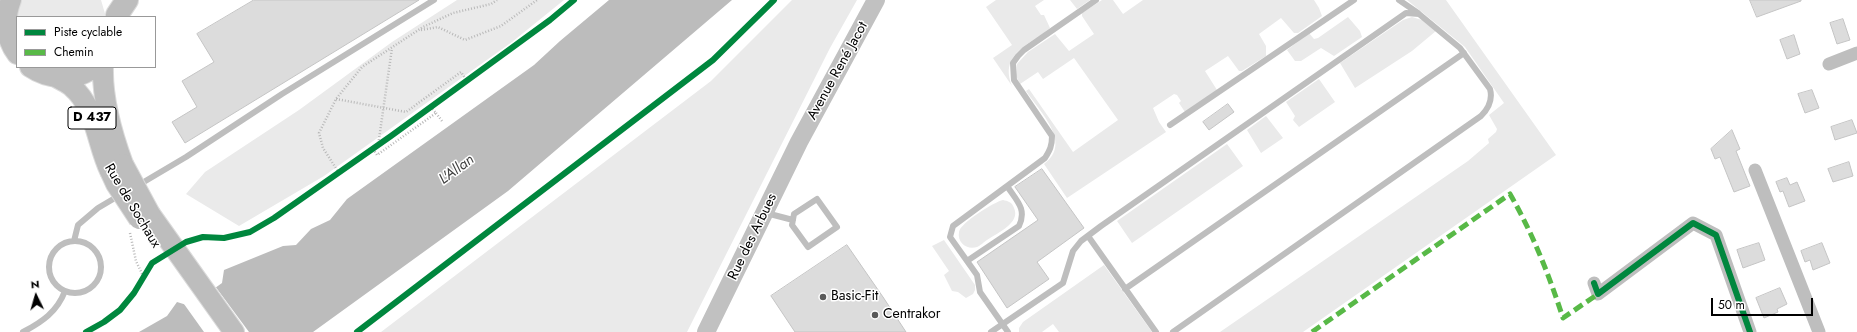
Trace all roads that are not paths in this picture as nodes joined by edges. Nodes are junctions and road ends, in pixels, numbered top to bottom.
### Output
1 (434, 0) edge
2 (876, 0) edge
3 (1096, 0) edge
4 (1354, 0) edge
5 (1399, 0) edge
6 (6, 10) edge
7 (1419, 14) junction
8 (16, 53) edge
9 (1464, 53) junction
10 (1857, 53) edge
11 (1829, 64) dead end
12 (32, 68) edge
13 (92, 68) edge
14 (103, 68) edge
15 (56, 78) junction
16 (1170, 125) dead end
17 (799, 142) joint
18 (117, 168) junction
19 (1755, 170) dead end
20 (1007, 186) junction
21 (764, 213) junction
22 (793, 220) junction
23 (1088, 236) junction
24 (74, 241) junction
25 (967, 261) junction
26 (177, 265) junction
27 (1594, 283) dead end
28 (1125, 289) junction
29 (65, 291) junction
30 (1002, 324) junction
31 (23, 332) edge
32 (218, 332) edge
33 (234, 332) edge
34 (706, 332) edge
35 (991, 332) edge
36 (1008, 332) edge
37 (1156, 332) edge
38 (1173, 332) edge
39 (1750, 332) edge
40 (1819, 332) edge

1 - 24 lane
2 - 17 main road, Avenue René Jacot
3 - 20 lane
4 - 16 lane
5 - 7 lane
6 - 8 main road
7 - 9 lane
7 - 23 lane
9 - 28 lane
9 - 38 lane
10 - 11 street
12 - 15 main road
13 - 15 main road
14 - 18 main road, Rue de Sochaux / D 437
15 - 18 main road, Rue de Sochaux / D 437
17 - 21 main road, Rue des Arbues
18 - 26 main road, Rue de Sochaux / D 437, bridge
19 - 40 street
20 - 25 lane
20 - 25 lane
21 - 22 lane
21 - 34 main road, Rue des Arbues
22 - 22 lane
23 - 28 lane
23 - 30 lane
24 - 29 lane
24 - 29 lane
25 - 30 lane
26 - 32 main road, Rue de Sochaux / D 437
26 - 33 main road, Rue de Sochaux / D 437
27 - 39 street
28 - 37 lane
29 - 31 lane
30 - 35 lane
30 - 36 lane

